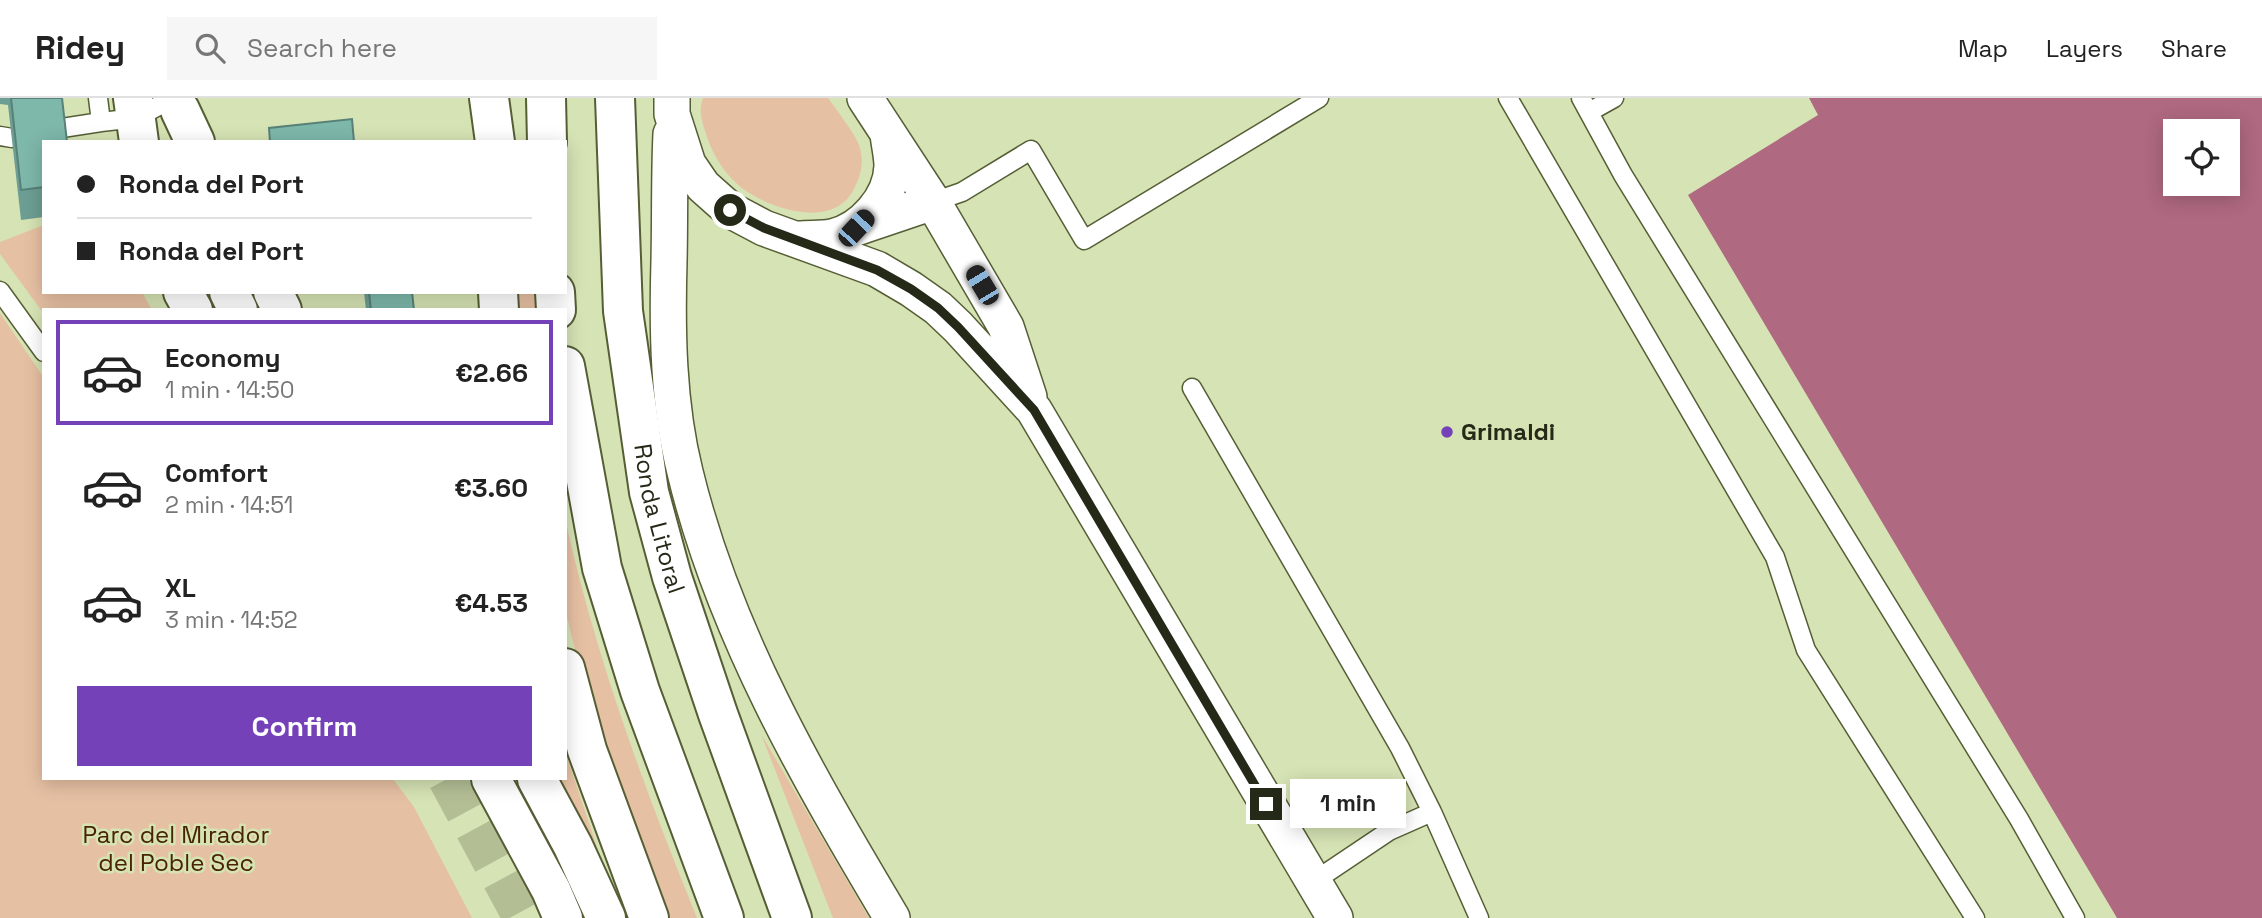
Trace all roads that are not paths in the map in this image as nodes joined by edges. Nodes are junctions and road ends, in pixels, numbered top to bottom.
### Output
1 (98, 98) edge
2 (489, 98) edge
3 (514, 98) edge
4 (546, 98) edge
5 (615, 98) edge
6 (865, 98) edge
7 (1320, 98) edge
8 (1508, 98) edge
9 (1614, 98) edge
10 (1585, 105) edge
11 (672, 106) edge
12 (182, 118) edge
13 (127, 120) edge
14 (62, 128) edge
15 (887, 132) junction
16 (495, 140) edge
17 (508, 140) edge
18 (547, 140) edge
19 (933, 202) junction
20 (856, 228) junction
21 (796, 239) junction
22 (0, 291) edge
23 (42, 349) edge
24 (567, 377) edge
25 (1192, 388) dead end
26 (1034, 410) junction
27 (567, 675) edge
28 (492, 780) edge
29 (538, 780) edge
30 (1433, 813) junction
31 (1313, 882) junction
32 (563, 918) edge
33 (606, 918) edge
34 (649, 918) edge
35 (724, 918) edge
36 (792, 918) edge
37 (892, 918) edge
38 (1335, 918) edge
39 (1479, 918) edge
40 (1975, 918) edge
41 (2075, 918) edge

1 - 13 lane
2 - 16 main road
3 - 17 main road
4 - 18 main road
5 - 36 main road, Ronda Litoral
6 - 15 street
7 - 19 lane
8 - 40 lane
9 - 10 lane
10 - 41 lane
11 - 21 street
11 - 37 street
12 - 13 lane
13 - 14 lane
15 - 19 street
15 - 20 street
19 - 20 street
19 - 26 street
20 - 21 street
21 - 26 street
22 - 23 lane
24 - 35 main road
25 - 30 lane
26 - 31 street
27 - 34 main road
28 - 32 main road
29 - 33 main road
30 - 31 lane
30 - 39 lane
31 - 38 street

